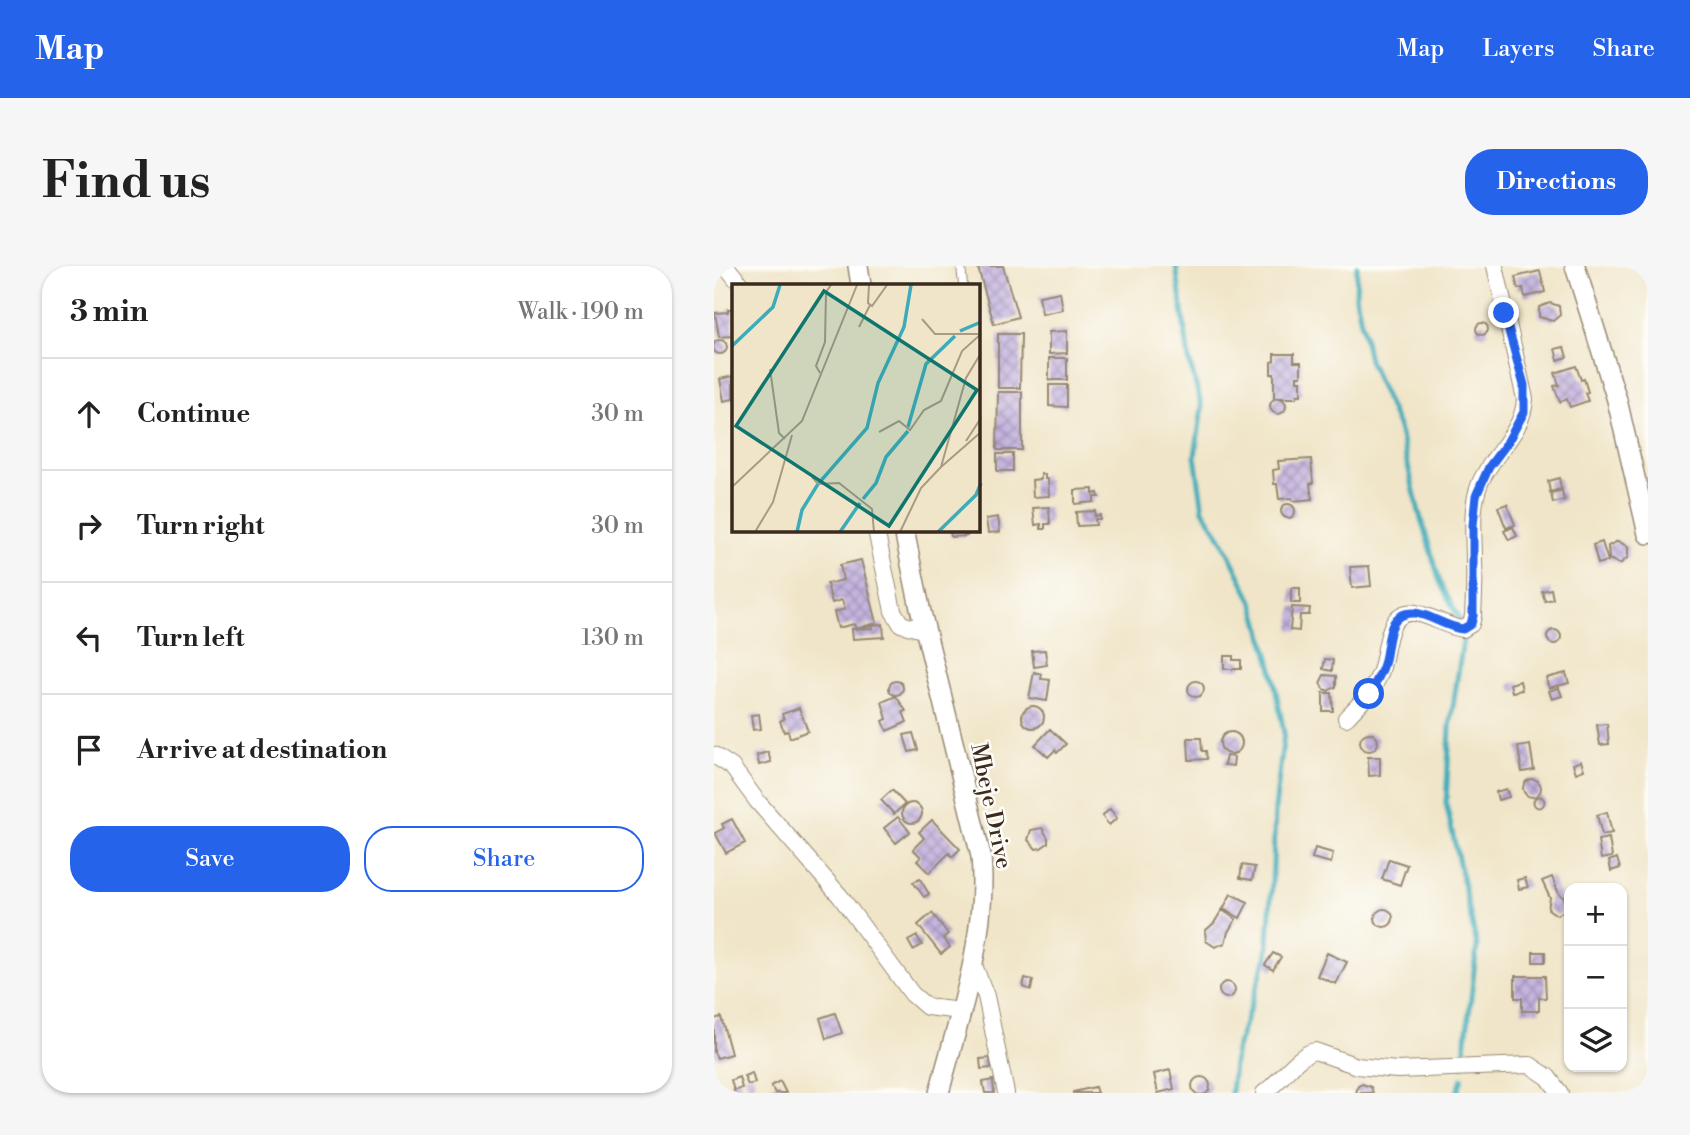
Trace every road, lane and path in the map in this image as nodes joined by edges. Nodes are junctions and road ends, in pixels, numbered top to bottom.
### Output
1 (726, 266) edge
2 (859, 266) edge
3 (961, 266) edge
4 (1494, 266) edge
5 (1575, 266) edge
6 (740, 284) edge
7 (861, 284) edge
8 (963, 284) edge
9 (876, 532) edge
10 (904, 532) edge
11 (1648, 534) edge
12 (926, 631) junction
13 (1346, 718) dead end
14 (714, 755) edge
15 (973, 963) junction
16 (961, 1011) junction
17 (939, 1093) edge
18 (1006, 1093) edge
19 (1264, 1093) edge
20 (1560, 1093) edge

1 - 6 street
2 - 7 street
3 - 8 lane
4 - 13 street
5 - 11 street
9 - 12 street
10 - 12 street, Mbeje Drive
12 - 15 street, Mbeje Drive
14 - 16 street
15 - 16 street, Mbeje Drive
15 - 18 street
16 - 17 street, Mbeje Drive
19 - 20 street

